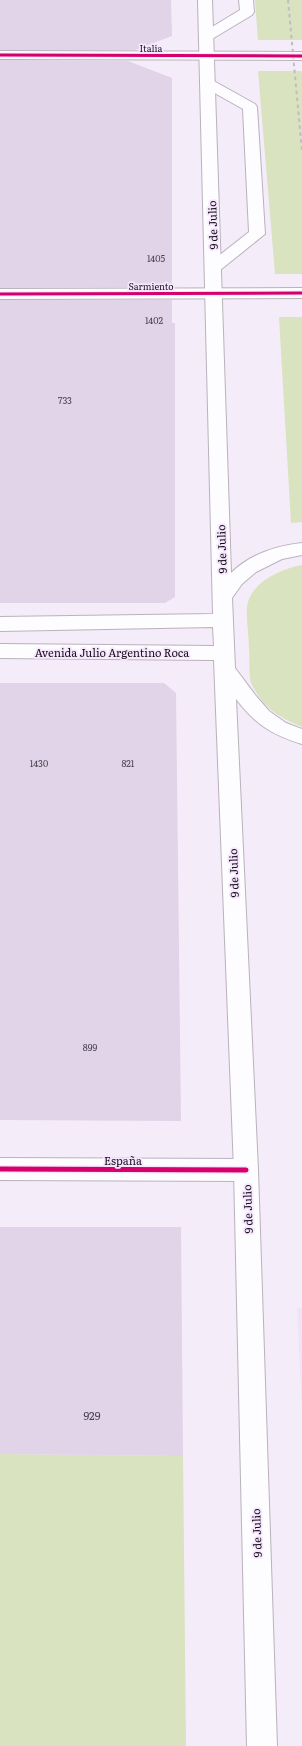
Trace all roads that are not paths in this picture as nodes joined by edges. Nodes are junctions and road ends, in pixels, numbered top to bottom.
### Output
1 (205, 0) edge
2 (246, 0) edge
3 (207, 36) junction
4 (0, 55) edge
5 (207, 56) junction
6 (302, 56) edge
7 (206, 84) junction
8 (214, 268) junction
9 (214, 293) junction
10 (302, 293) edge
11 (0, 294) edge
12 (302, 549) edge
13 (223, 597) junction
14 (223, 620) junction
15 (0, 624) edge
16 (0, 651) edge
17 (224, 660) junction
18 (302, 738) edge
19 (0, 1169) edge
20 (246, 1170) junction
21 (262, 1746) edge

1 - 3 main road, 9 de Julio
2 - 3 main road
3 - 5 main road, 9 de Julio
4 - 5 main road, Italia
5 - 6 main road, Italia
5 - 7 main road, 9 de Julio
7 - 8 main road, 9 de Julio
7 - 8 main road
8 - 9 main road, 9 de Julio
9 - 10 main road, Sarmiento
9 - 11 main road, Sarmiento
9 - 13 main road, 9 de Julio
12 - 13 main road
13 - 14 main road, 9 de Julio
14 - 15 main road
14 - 17 main road, 9 de Julio
16 - 17 main road, Avenida Julio Argentino Roca
17 - 18 main road
17 - 20 main road, 9 de Julio
19 - 20 main road, España
20 - 21 main road, 9 de Julio

